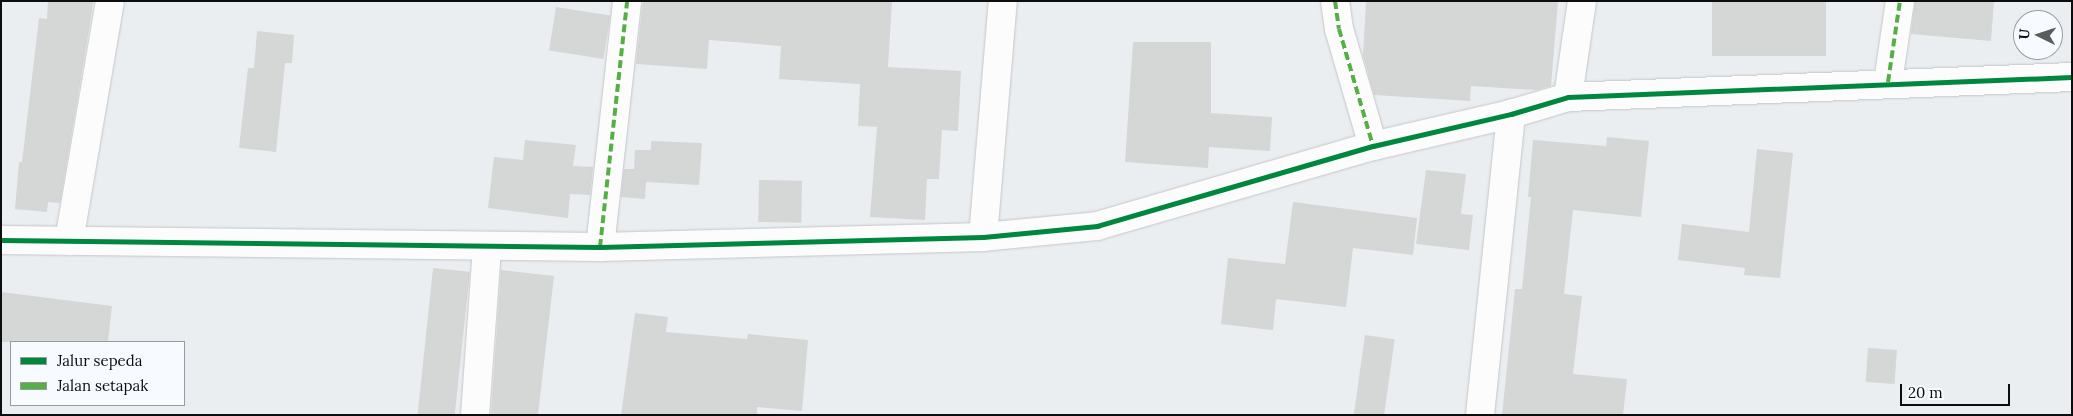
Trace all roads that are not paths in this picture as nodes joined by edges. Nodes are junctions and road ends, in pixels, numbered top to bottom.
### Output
1 (110, 1) edge
2 (627, 1) edge
3 (1003, 1) edge
4 (1335, 1) edge
5 (1582, 1) edge
6 (1900, 1) edge
7 (2072, 77) edge
8 (1888, 82) junction
9 (1568, 97) junction
10 (1511, 114) junction
11 (1373, 146) junction
12 (983, 237) junction
13 (1, 240) edge
14 (69, 241) junction
15 (487, 247) junction
16 (600, 247) junction
17 (475, 415) edge
18 (1480, 415) edge

1 - 14 street
2 - 16 street
3 - 12 street
4 - 11 street
5 - 9 street
6 - 8 street
7 - 8 street
8 - 9 street
9 - 10 street
10 - 11 street
10 - 18 street
11 - 12 street
12 - 16 street
13 - 14 street
14 - 15 street
15 - 16 street
15 - 17 street

